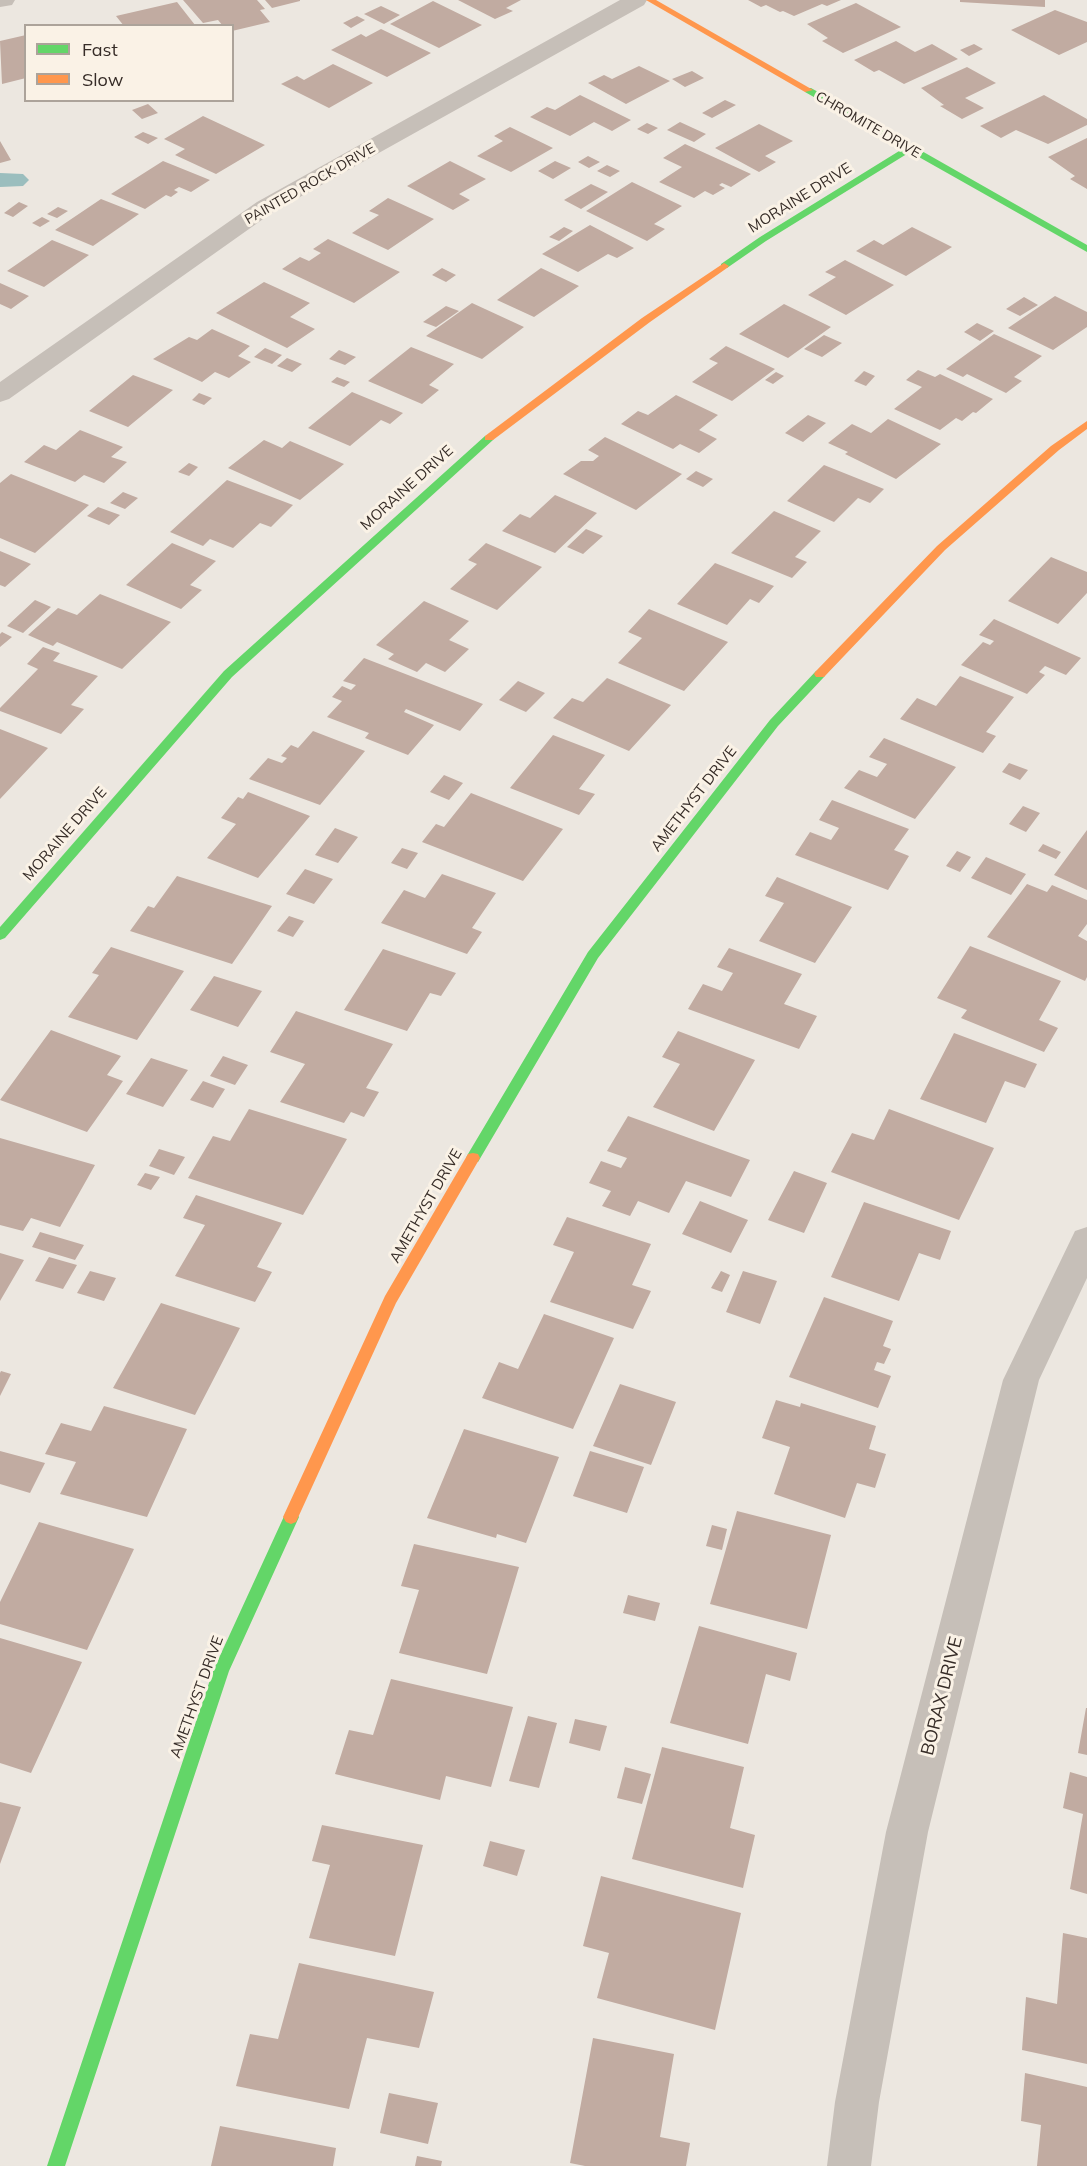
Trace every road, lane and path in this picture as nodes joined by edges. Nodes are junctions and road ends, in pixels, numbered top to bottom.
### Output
1 (636, 0) edge
2 (650, 0) edge
3 (909, 149) junction
4 (1087, 249) edge
5 (0, 394) edge
6 (1087, 424) edge
7 (0, 935) edge
8 (1087, 1241) edge
9 (56, 2166) edge
10 (849, 2166) edge

1 - 5 street, PAINTED ROCK DRIVE
2 - 3 street, CHROMITE DRIVE
3 - 4 street, CHROMITE DRIVE
3 - 7 street, MORAINE DRIVE
6 - 9 street, AMETHYST DRIVE
8 - 10 street, BORAX DRIVE

